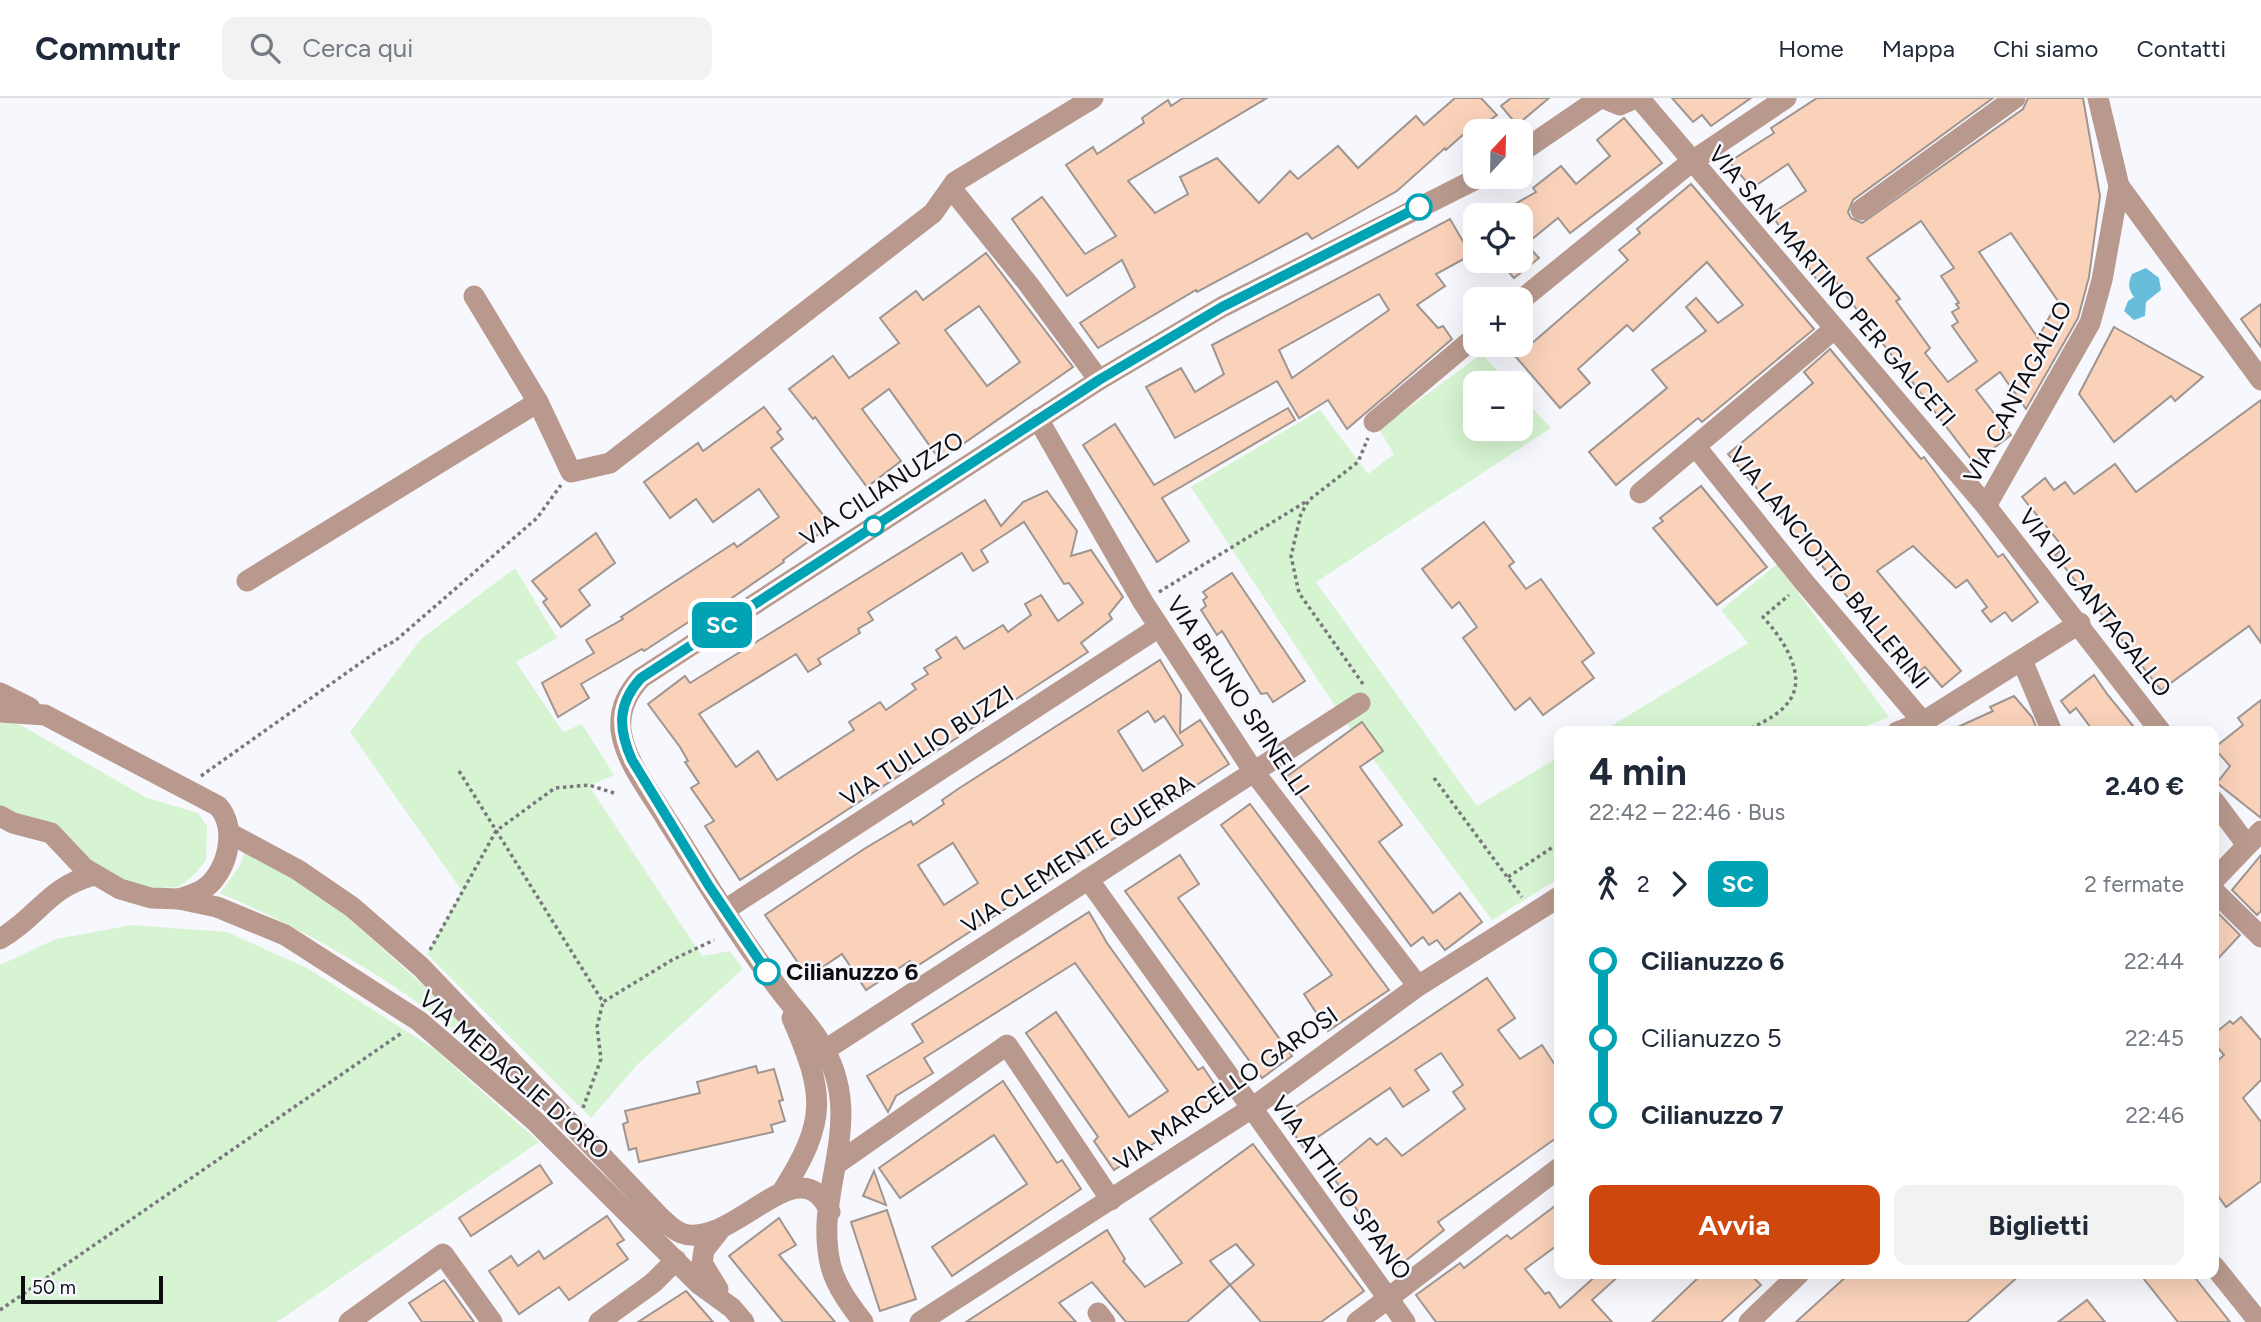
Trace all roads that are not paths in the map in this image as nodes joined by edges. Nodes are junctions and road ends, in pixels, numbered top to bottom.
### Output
1 (1093, 98) edge
2 (1579, 98) edge
3 (1602, 98) edge
4 (1638, 98) edge
5 (1786, 98) edge
6 (2015, 98) edge
7 (2098, 98) edge
8 (1533, 138) edge
9 (1533, 141) edge
10 (1691, 162) junction
11 (1463, 186) edge
12 (2119, 186) junction
13 (951, 188) junction
14 (1861, 210) dead end
15 (1533, 290) edge
16 (474, 296) dead end
17 (1833, 330) junction
18 (1463, 347) edge
19 (1099, 380) junction
20 (2261, 380) edge
21 (538, 402) junction
22 (1038, 419) junction
23 (1374, 422) road end
24 (1696, 447) junction
25 (1640, 493) dead end
26 (1986, 506) junction
27 (247, 581) dead end
28 (2080, 623) junction
29 (1159, 627) junction
30 (2022, 660) junction
31 (0, 693) edge
32 (1364, 697) road end
33 (0, 712) edge
34 (45, 715) junction
35 (1923, 722) junction
36 (1913, 726) edge
37 (2050, 726) edge
38 (2157, 726) edge
39 (1254, 772) junction
40 (2219, 807) edge
41 (0, 816) edge
42 (229, 833) junction
43 (2255, 841) edge
44 (94, 875) junction
45 (2219, 875) edge
46 (1088, 879) junction
47 (2219, 896) edge
48 (179, 899) junction
49 (1554, 900) edge
50 (725, 910) junction
51 (2261, 937) edge
52 (0, 939) edge
53 (1418, 986) junction
54 (782, 993) junction
55 (825, 1050) junction
56 (1252, 1108) junction
57 (838, 1163) junction
58 (1554, 1172) edge
59 (782, 1192) junction
60 (1111, 1200) junction
61 (830, 1212) junction
62 (719, 1231) junction
63 (676, 1260) junction
64 (2219, 1272) edge
65 (1794, 1279) edge
66 (1388, 1298) junction
67 (738, 1315) edge
68 (349, 1322) edge
69 (492, 1322) edge
70 (598, 1322) edge
71 (863, 1322) edge
72 (920, 1322) edge
73 (1357, 1322) edge
74 (1405, 1322) edge
75 (1749, 1322) edge
76 (2259, 1322) edge

1 - 13 street
2 - 8 street
3 - 4 street
3 - 9 street
4 - 10 street, VIA SAN MARTINO PER GALCETI
5 - 10 street
6 - 14 street
7 - 12 street, VIA CANTAGALLO
10 - 15 street
10 - 17 street, VIA SAN MARTINO PER GALCETI
11 - 19 street, VIA CILIANUZZO
12 - 20 street
12 - 26 street, VIA CANTAGALLO
13 - 19 street
13 - 21 street
16 - 21 street
17 - 24 street
17 - 26 street, VIA SAN MARTINO PER GALCETI
18 - 23 street
19 - 22 street, VIA CILIANUZZO
21 - 27 street
22 - 29 street, VIA BRUNO SPINELLI
22 - 50 street, VIA CILIANUZZO
24 - 25 street
24 - 35 street, VIA LANCIOTTO BALLERINI
26 - 28 street, VIA DI CANTAGALLO
28 - 30 street
28 - 38 street, VIA DI CANTAGALLO
29 - 39 street, VIA BRUNO SPINELLI
29 - 50 street, VIA TULLIO BUZZI
30 - 35 street
30 - 37 street
31 - 34 street
32 - 39 street, VIA CLEMENTE GUERRA
33 - 34 street
34 - 42 street
35 - 36 street
39 - 46 street, VIA CLEMENTE GUERRA
39 - 53 street, VIA BRUNO SPINELLI
40 - 43 street
41 - 44 street, VIA MEDAGLIE D'ORO
42 - 48 street
42 - 62 street, VIA MEDAGLIE D'ORO
43 - 45 street
44 - 48 street, VIA MEDAGLIE D'ORO
44 - 52 street
46 - 55 street, VIA CLEMENTE GUERRA
46 - 56 street, VIA ATTILIO SPANO
47 - 51 street
48 - 63 street, VIA MEDAGLIE D'ORO
49 - 53 street, VIA MARCELLO GAROSI
50 - 54 street, VIA CILIANUZZO
53 - 56 street, VIA MARCELLO GAROSI
54 - 55 street, VIA CILIANUZZO
54 - 59 street, VIA CILIANUZZO
55 - 57 street, VIA CILIANUZZO
56 - 60 street, VIA MARCELLO GAROSI
56 - 66 street, VIA ATTILIO SPANO
57 - 60 street
57 - 61 street, VIA CILIANUZZO
58 - 66 street
59 - 61 street
59 - 62 street
60 - 72 street, VIA MARCELLO GAROSI
61 - 71 street, VIA CILIANUZZO
62 - 67 street
63 - 67 street, VIA MEDAGLIE D'ORO
63 - 70 street
64 - 76 street
65 - 75 street
66 - 73 street
66 - 74 street, VIA ATTILIO SPANO
68 - 69 street

